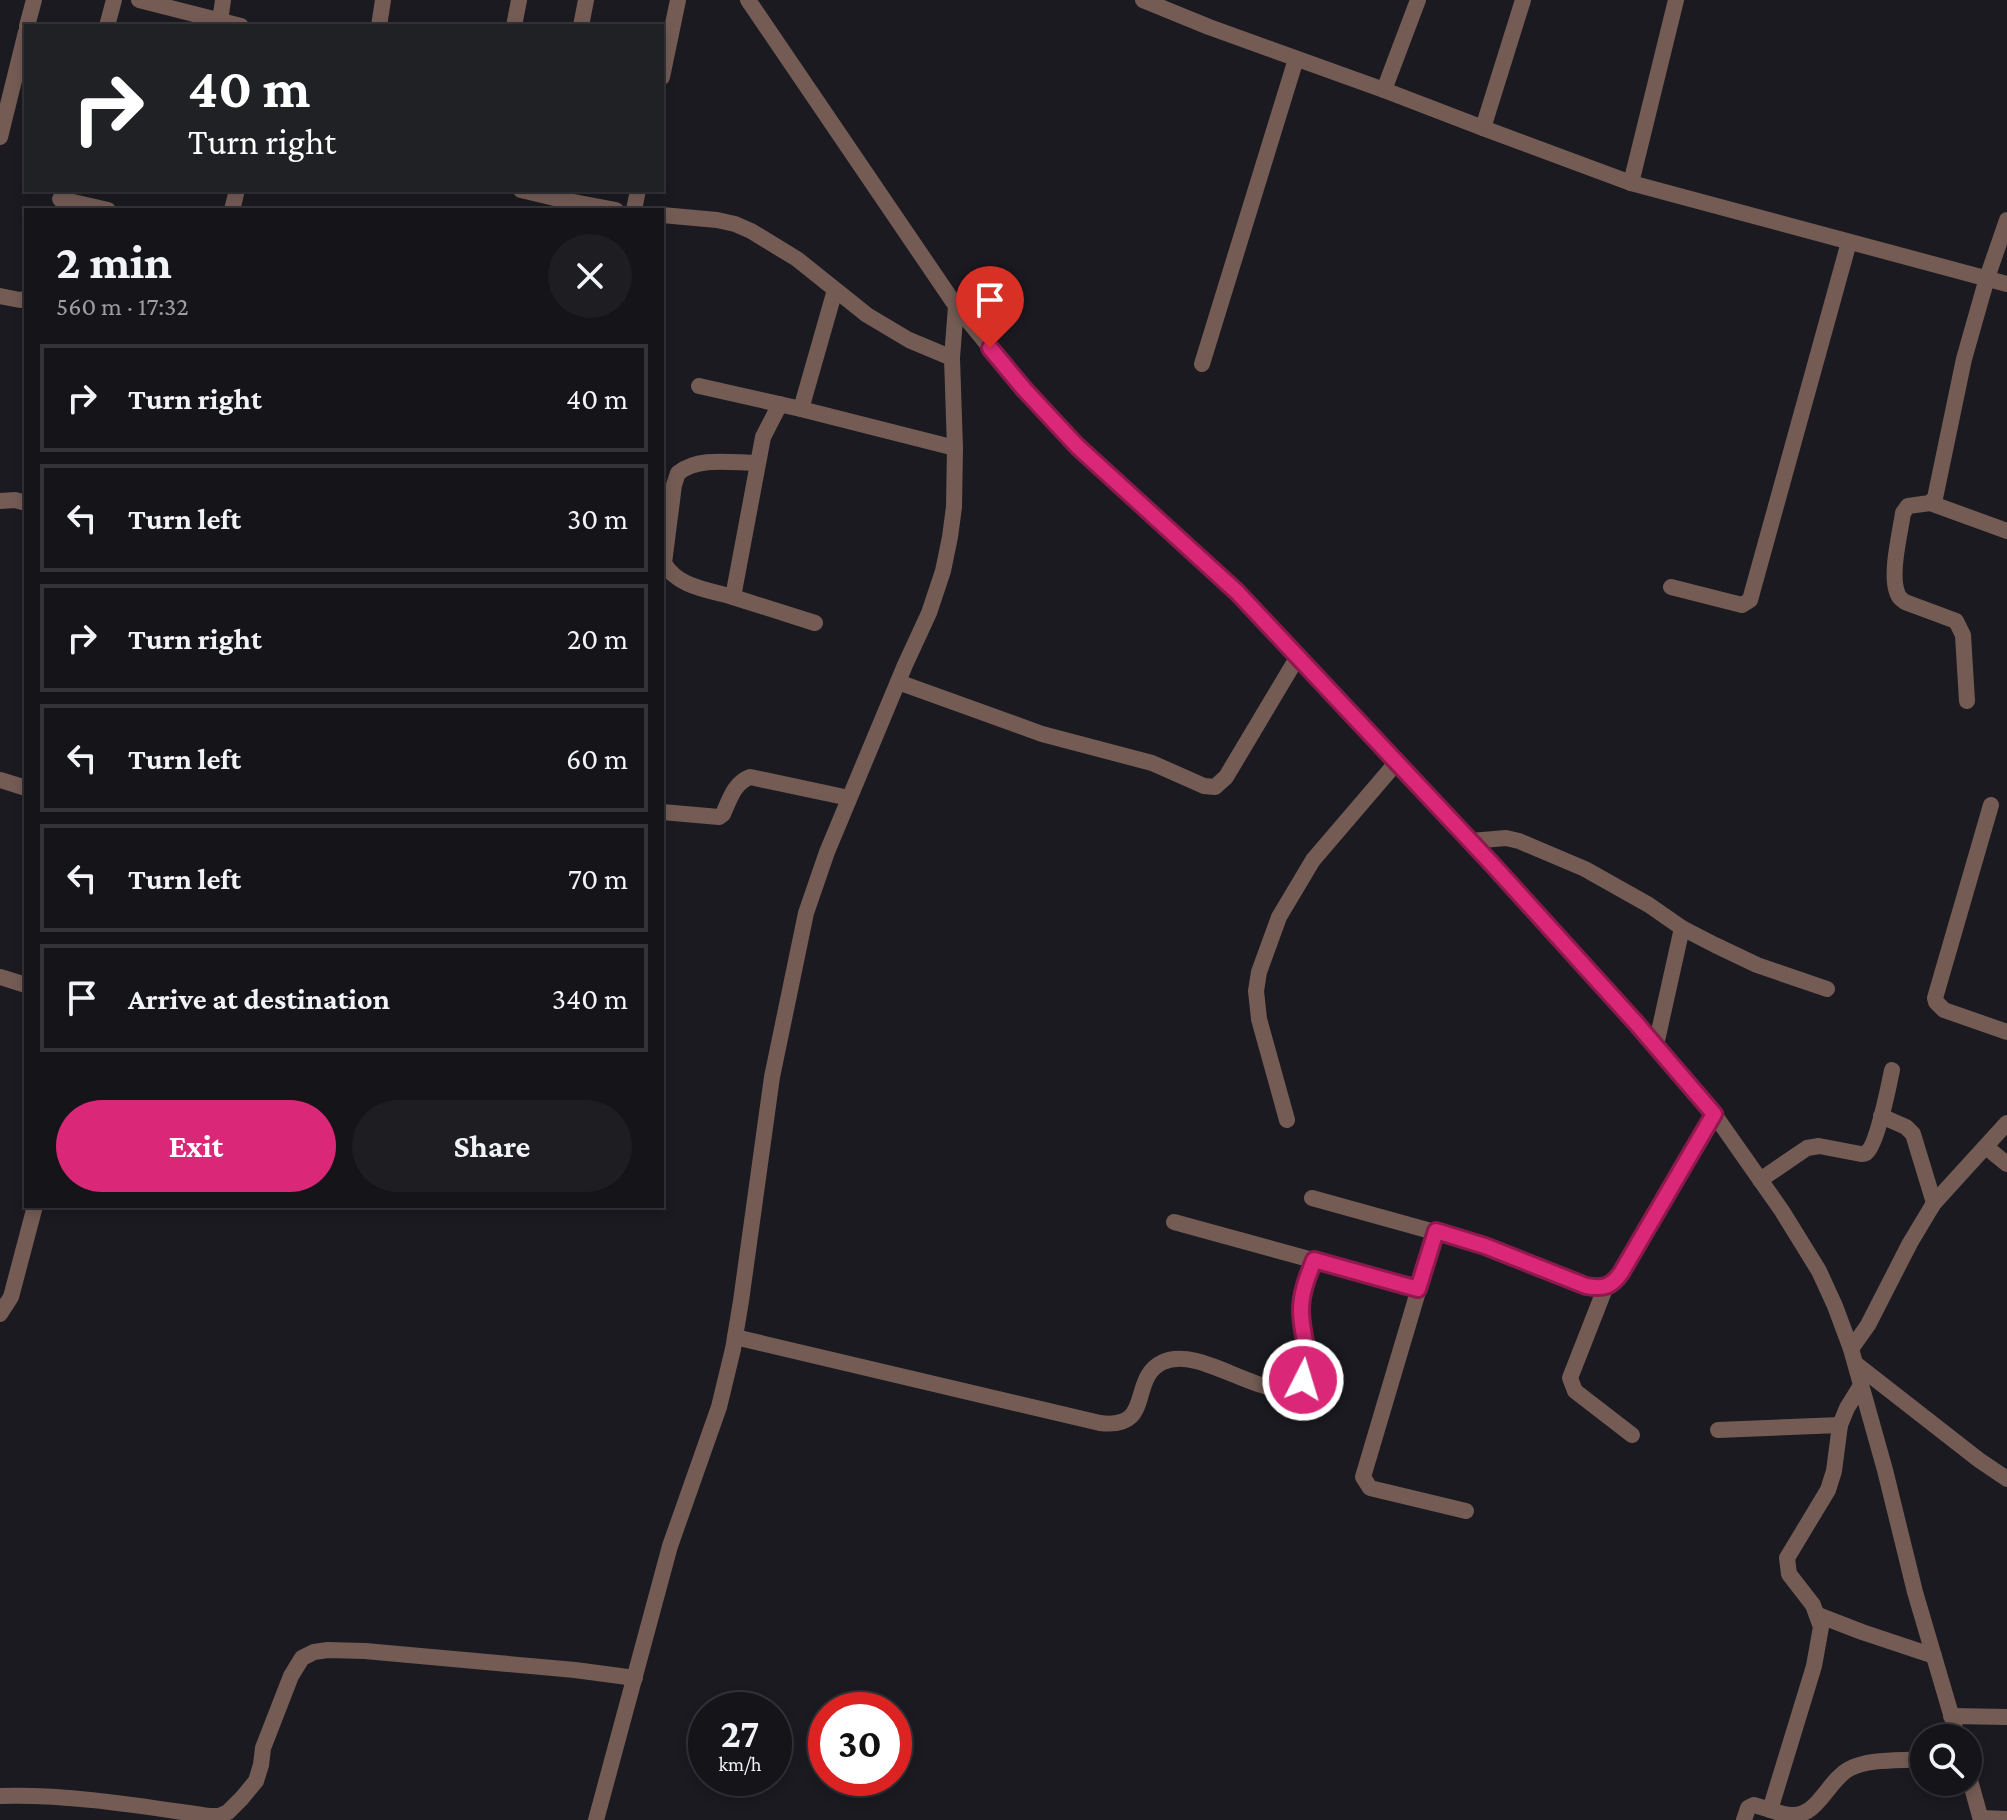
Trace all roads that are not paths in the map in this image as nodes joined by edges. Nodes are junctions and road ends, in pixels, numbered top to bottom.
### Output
1 (34, 0) edge
2 (114, 0) edge
3 (223, 0) edge
4 (383, 0) edge
5 (519, 0) edge
6 (586, 0) edge
7 (678, 0) edge
8 (1143, 0) edge
9 (1418, 0) edge
10 (1523, 0) edge
11 (1676, 0) edge
12 (143, 1) edge
13 (754, 3) edge
14 (220, 21) junction
15 (28, 24) edge
16 (108, 24) edge
17 (233, 24) edge
18 (379, 24) edge
19 (514, 24) edge
20 (581, 24) edge
21 (24, 41) edge
22 (1296, 59) junction
23 (664, 67) edge
24 (1384, 90) junction
25 (1483, 128) junction
26 (0, 137) edge
27 (1631, 183) junction
28 (547, 193) edge
29 (60, 200) edge
30 (562, 205) edge
31 (98, 208) edge
32 (594, 208) edge
33 (664, 215) edge
34 (2007, 220) edge
35 (1849, 242) junction
36 (1987, 278) junction
37 (2007, 284) edge
38 (835, 290) junction
39 (0, 296) edge
40 (24, 299) edge
41 (956, 306) junction
42 (952, 358) junction
43 (1202, 364) dead end
44 (699, 386) dead end
45 (780, 404) junction
46 (801, 409) junction
47 (955, 448) junction
48 (757, 463) junction
49 (0, 501) edge
50 (24, 502) edge
51 (1930, 503) junction
52 (2007, 531) edge
53 (1671, 587) dead end
54 (733, 597) junction
55 (815, 623) dead end
56 (1297, 658) junction
57 (898, 682) junction
58 (1967, 701) dead end
59 (1396, 763) junction
60 (0, 780) edge
61 (24, 787) edge
62 (849, 798) junction
63 (1991, 805) dead end
64 (664, 812) edge
65 (1471, 841) junction
66 (1682, 928) junction
67 (0, 977) edge
68 (24, 984) edge
69 (1827, 989) dead end
70 (2007, 1032) edge
71 (1656, 1045) junction
72 (1892, 1070) dead end
73 (1714, 1116) junction
74 (1881, 1116) junction
75 (1287, 1120) dead end
76 (2007, 1123) edge
77 (1986, 1147) junction
78 (2007, 1164) edge
79 (1760, 1180) junction
80 (1312, 1198) dead end
81 (1934, 1203) junction
82 (34, 1208) edge
83 (1174, 1222) dead end
84 (1436, 1231) junction
85 (1314, 1260) junction
86 (1606, 1286) junction
87 (1418, 1289) junction
88 (0, 1314) edge
89 (735, 1337) junction
90 (1853, 1357) junction
91 (1860, 1387) junction
92 (1840, 1425) junction
93 (1718, 1430) dead end
94 (1632, 1435) dead end
95 (2007, 1479) edge
96 (1466, 1511) dead end
97 (1818, 1615) junction
98 (1934, 1656) junction
99 (635, 1678) junction
100 (1951, 1716) junction
101 (2007, 1717) edge
102 (1954, 1724) edge
103 (1910, 1760) edge
104 (0, 1796) edge
105 (1974, 1796) edge
106 (1770, 1810) junction
107 (1981, 1819) edge
108 (2007, 1819) edge
109 (596, 1820) edge
110 (1744, 1820) edge

1 - 15 street
2 - 16 street
3 - 14 street
4 - 18 street
5 - 19 street
6 - 20 street
7 - 23 street
8 - 22 street
9 - 24 street
10 - 25 street
11 - 27 street
12 - 14 street
13 - 41 street
14 - 17 street
21 - 26 street
22 - 24 street
22 - 43 street
24 - 25 street
25 - 27 street
27 - 35 street
28 - 30 street
29 - 31 street
30 - 32 street
33 - 38 street
34 - 36 street
35 - 36 street
35 - 53 street
36 - 37 street
36 - 51 street
38 - 42 street
38 - 46 street
39 - 40 street
41 - 42 street
41 - 56 street
42 - 47 street
44 - 45 street
45 - 46 street
45 - 48 street
46 - 47 street
47 - 57 street
48 - 54 street
48 - 54 street
49 - 50 street
51 - 52 street
51 - 58 street
54 - 55 street
56 - 57 street
56 - 59 street
57 - 62 street
59 - 65 street
59 - 75 street
60 - 61 street
62 - 64 street
62 - 89 street
63 - 70 street
65 - 66 street
65 - 71 street
66 - 69 street
66 - 71 street
67 - 68 street
71 - 73 street
72 - 74 street
73 - 79 street
73 - 86 street
74 - 79 street
74 - 81 street
76 - 77 street
77 - 78 street
77 - 81 street
79 - 90 street
80 - 84 street
81 - 90 street
82 - 88 street
83 - 85 street
84 - 86 street
84 - 87 street
85 - 87 street
85 - 89 street
86 - 94 street
87 - 96 street
89 - 99 street
90 - 91 street
90 - 95 street
91 - 92 street
91 - 98 street
92 - 93 street
92 - 97 street
97 - 98 street
97 - 106 street
98 - 100 street
99 - 104 street
99 - 109 street
100 - 101 street
100 - 102 street
103 - 106 street
105 - 107 street
106 - 110 street
107 - 108 street

